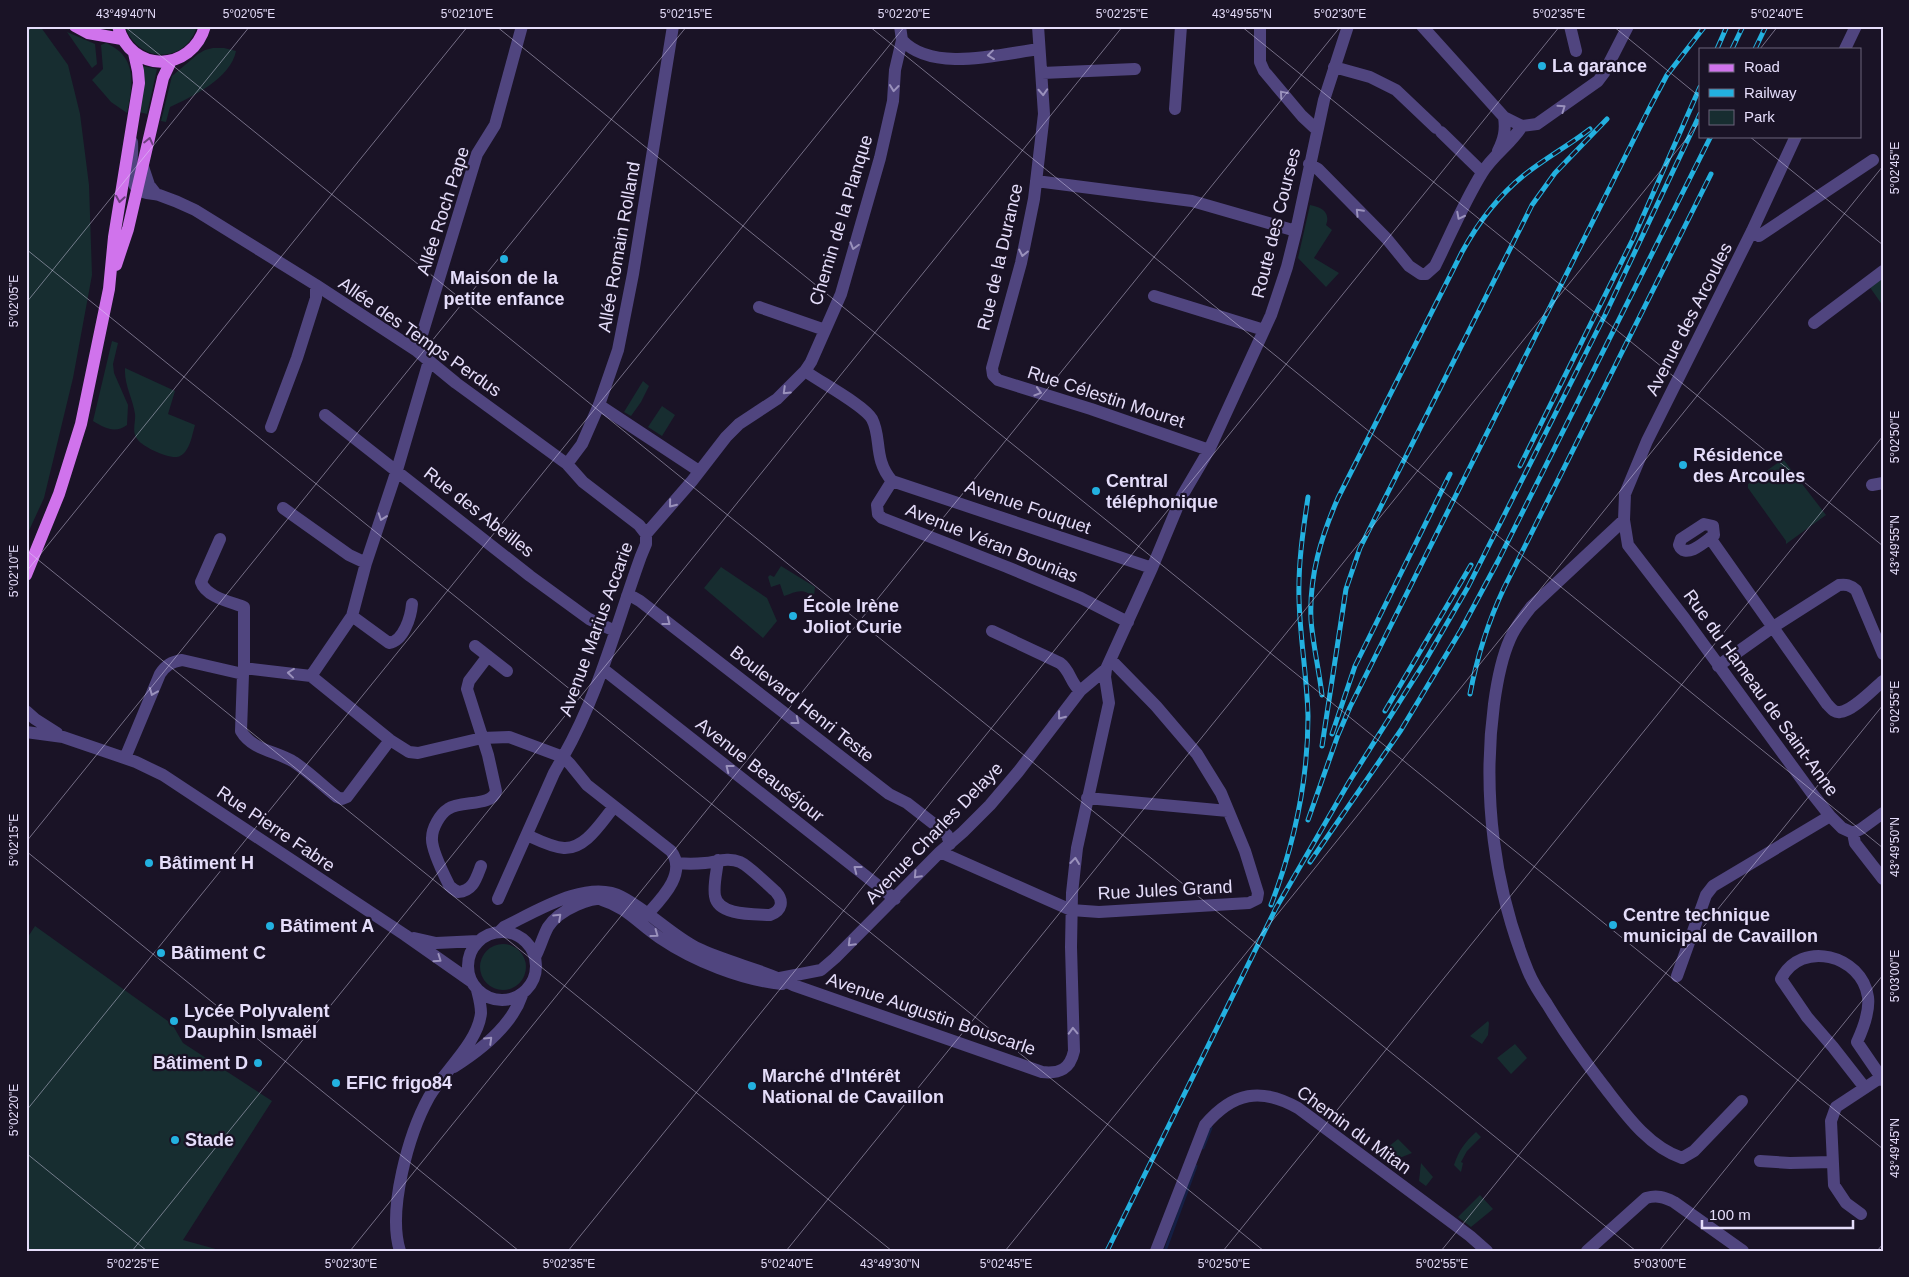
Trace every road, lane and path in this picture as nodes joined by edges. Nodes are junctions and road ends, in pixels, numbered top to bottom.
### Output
1 (75, 26) edge
2 (118, 26) edge
3 (205, 26) edge
4 (522, 26) edge
5 (673, 26) edge
6 (900, 26) edge
7 (1038, 26) edge
8 (1181, 26) edge
9 (1260, 26) edge
10 (1348, 26) edge
11 (1422, 26) edge
12 (1570, 26) edge
13 (1628, 26) edge
14 (1856, 26) edge
15 (122, 40) junction
16 (902, 40) junction
17 (1845, 48) edge
18 (1039, 49) junction
19 (1576, 51) dead end
20 (134, 53) junction
21 (171, 61) junction
22 (1334, 67) junction
23 (1135, 69) dead end
24 (1042, 73) junction
25 (1175, 108) dead end
26 (1504, 116) junction
27 (1522, 126) junction
28 (1316, 129) junction
29 (131, 134) junction
30 (1795, 138) edge
31 (1497, 153) junction
32 (1873, 160) dead end
33 (1309, 164) junction
34 (143, 167) junction
35 (1482, 172) junction
36 (1036, 181) junction
37 (147, 192) junction
38 (1296, 231) junction
39 (1752, 231) junction
40 (1883, 271) edge
41 (316, 285) junction
42 (109, 289) junction
43 (1154, 296) dead end
44 (759, 307) dead end
45 (1814, 323) dead end
46 (826, 330) junction
47 (1264, 330) junction
48 (417, 352) junction
49 (429, 361) junction
50 (805, 371) junction
51 (993, 375) joint
52 (599, 405) junction
53 (325, 415) dead end
54 (271, 426) dead end
55 (1208, 450) junction
56 (567, 464) junction
57 (397, 470) junction
58 (699, 471) junction
59 (892, 481) junction
60 (283, 508) dead end
61 (1624, 520) junction
62 (646, 534) junction
63 (1710, 538) dead end
64 (220, 539) dead end
65 (366, 563) junction
66 (1152, 568) junction
67 (26, 574) edge
68 (627, 596) junction
69 (412, 604) dead end
70 (352, 616) junction
71 (1128, 622) junction
72 (1773, 627) junction
73 (615, 631) junction
74 (992, 631) dead end
75 (475, 646) dead end
76 (1883, 654) edge
77 (488, 656) junction
78 (1108, 665) junction
79 (1718, 666) junction
80 (603, 669) junction
81 (243, 671) junction
82 (507, 671) dead end
83 (311, 676) junction
84 (1883, 681) edge
85 (1084, 687) junction
86 (1107, 692) junction
87 (26, 711) edge
88 (26, 732) edge
89 (63, 737) junction
90 (482, 738) junction
91 (390, 740) junction
92 (125, 758) junction
93 (563, 758) junction
94 (1087, 798) junction
95 (614, 807) junction
96 (1228, 812) junction
97 (1883, 813) edge
98 (1830, 816) junction
99 (1852, 833) junction
100 (527, 835) junction
101 (945, 848) junction
102 (718, 860) junction
103 (677, 863) junction
104 (481, 866) dead end
105 (1883, 878) edge
106 (498, 899) dead end
107 (599, 899) junction
108 (895, 899) junction
109 (1071, 910) junction
110 (648, 914) junction
111 (499, 932) junction
112 (404, 935) junction
113 (478, 941) junction
114 (536, 957) junction
115 (821, 970) junction
116 (1677, 976) dead end
117 (780, 978) junction
118 (793, 984) junction
119 (474, 986) junction
120 (812, 991) junction
121 (522, 994) junction
122 (450, 1070) junction
123 (1882, 1078) edge
124 (1865, 1088) junction
125 (1742, 1101) dead end
126 (1760, 1161) dead end
127 (1832, 1162) junction
128 (1861, 1214) dead end
129 (400, 1251) edge
130 (1156, 1251) edge
131 (1487, 1251) edge
132 (1587, 1251) edge
133 (1743, 1251) edge

1 - 15 main road
2 - 15 main road
3 - 21 main road
4 - 48 street, Allée Roch Pape
5 - 52 street, Allée Romain Rolland
6 - 16 street, Chemin de la Planque
7 - 18 street, Rue de la Durance
8 - 25 street
28 -> 9 street
10 - 22 street, Route des Courses
11 - 26 street
12 - 19 street
27 -> 13 street
14 - 17 street
15 - 20 main road
18 -> 16 street
16 -> 46 street, Chemin de la Planque
18 - 24 street, Rue de la Durance
20 - 21 main road
20 - 29 main road
34 -> 21 main road
22 - 28 street, Route des Courses
22 - 35 street
23 - 24 street
24 -> 36 street, Rue de la Durance
26 - 27 street
26 - 31 street
27 - 31 street
28 - 33 street, Route des Courses
29 - 37 street
29 -> 42 main road
30 - 39 street, Avenue des Arcoules
31 - 35 street
32 - 39 street
35 -> 33 street
33 - 38 street, Route des Courses
34 - 37 main road
34 - 37 street
36 - 38 street
36 -> 51 street, Rue de la Durance
37 - 41 street, Allée des Temps Perdus
37 - 42 main road
38 - 47 street, Route des Courses
39 - 61 street, Avenue des Arcoules
40 - 45 street
41 - 48 street, Allée des Temps Perdus
41 - 54 street
42 - 67 main road
43 - 47 street
44 - 46 street
46 - 50 street, Chemin de la Planque
47 - 55 street, Route des Courses
48 - 49 street, Allée des Temps Perdus
49 - 56 street, Allée des Temps Perdus
49 - 57 street
50 -> 58 street, Chemin de la Planque
50 - 59 street
51 -> 55 street, Rue Célestin Mouret
52 - 56 street, Allée Romain Rolland
52 - 58 street
53 - 57 street, Rue des Abeilles
55 - 66 street, Route des Courses
56 - 62 street, Allée des Temps Perdus
57 -> 65 street
57 - 73 street, Rue des Abeilles
58 -> 62 street, Chemin de la Planque
59 - 66 street, Avenue Fouquet
59 - 71 street, Avenue Véran Bounias
60 - 65 street
61 - 79 street, Rue du Hameau de Saint-Anne
61 - 125 street
62 - 68 street, Avenue Marius Accarie
63 - 72 street
64 - 81 street
65 - 70 street
66 - 71 street, Route des Courses
68 - 73 street, Avenue Marius Accarie
68 -> 101 street, Boulevard Henri Teste
69 - 70 street
70 - 83 street
71 - 78 street, Route des Courses
72 - 76 street
72 - 79 street
72 - 84 street
73 - 80 street, Avenue Marius Accarie
74 - 85 street
75 - 77 street
77 - 82 street
77 - 90 street
78 - 85 street, Avenue Charles Delaye
78 - 86 street
78 - 96 street
79 - 98 street, Rue du Hameau de Saint-Anne
80 - 93 street, Avenue Marius Accarie
108 -> 80 street, Avenue Beauséjour
83 -> 81 street
81 - 91 street
81 -> 92 street
83 - 91 street
85 - 86 street
85 -> 101 street, Avenue Charles Delaye
86 - 94 street
87 - 89 street
88 - 89 street
89 - 92 street, Rue Pierre Fabre
90 - 91 street
90 - 93 street
90 - 104 street
92 - 112 street, Rue Pierre Fabre
93 - 95 street
93 - 100 street, Avenue Marius Accarie
94 - 96 street
109 -> 94 street
95 - 100 street
95 - 103 street
96 - 109 street, Rue Jules Grand
97 - 99 street
98 - 99 street, Rue du Hameau de Saint-Anne
98 - 116 street
99 - 105 street, Rue du Hameau de Saint-Anne
100 - 106 street, Avenue Marius Accarie
101 -> 108 street, Avenue Charles Delaye
101 - 109 street, Rue Jules Grand
102 - 102 street
102 - 103 street
103 - 110 street
107 - 110 street
114 -> 107 street
107 -> 118 street
108 -> 115 street, Avenue Charles Delaye
120 -> 109 street, Avenue Augustin Bouscarle
110 - 111 street
110 - 117 street
111 - 113 street
111 - 114 street
112 - 113 street, Rue Pierre Fabre
112 -> 119 street, Rue Pierre Fabre
113 - 119 street
114 - 121 street
115 - 117 street, Avenue Charles Delaye
115 - 120 street, Avenue Charles Delaye
117 - 118 street
118 - 120 street, Avenue Augustin Bouscarle
119 - 121 street
119 - 122 street
122 -> 121 street
122 - 129 street
123 - 124 street
123 - 124 street
124 - 127 street
126 - 127 street
127 - 128 street
130 - 131 street, Chemin du Mitan
132 - 133 street

